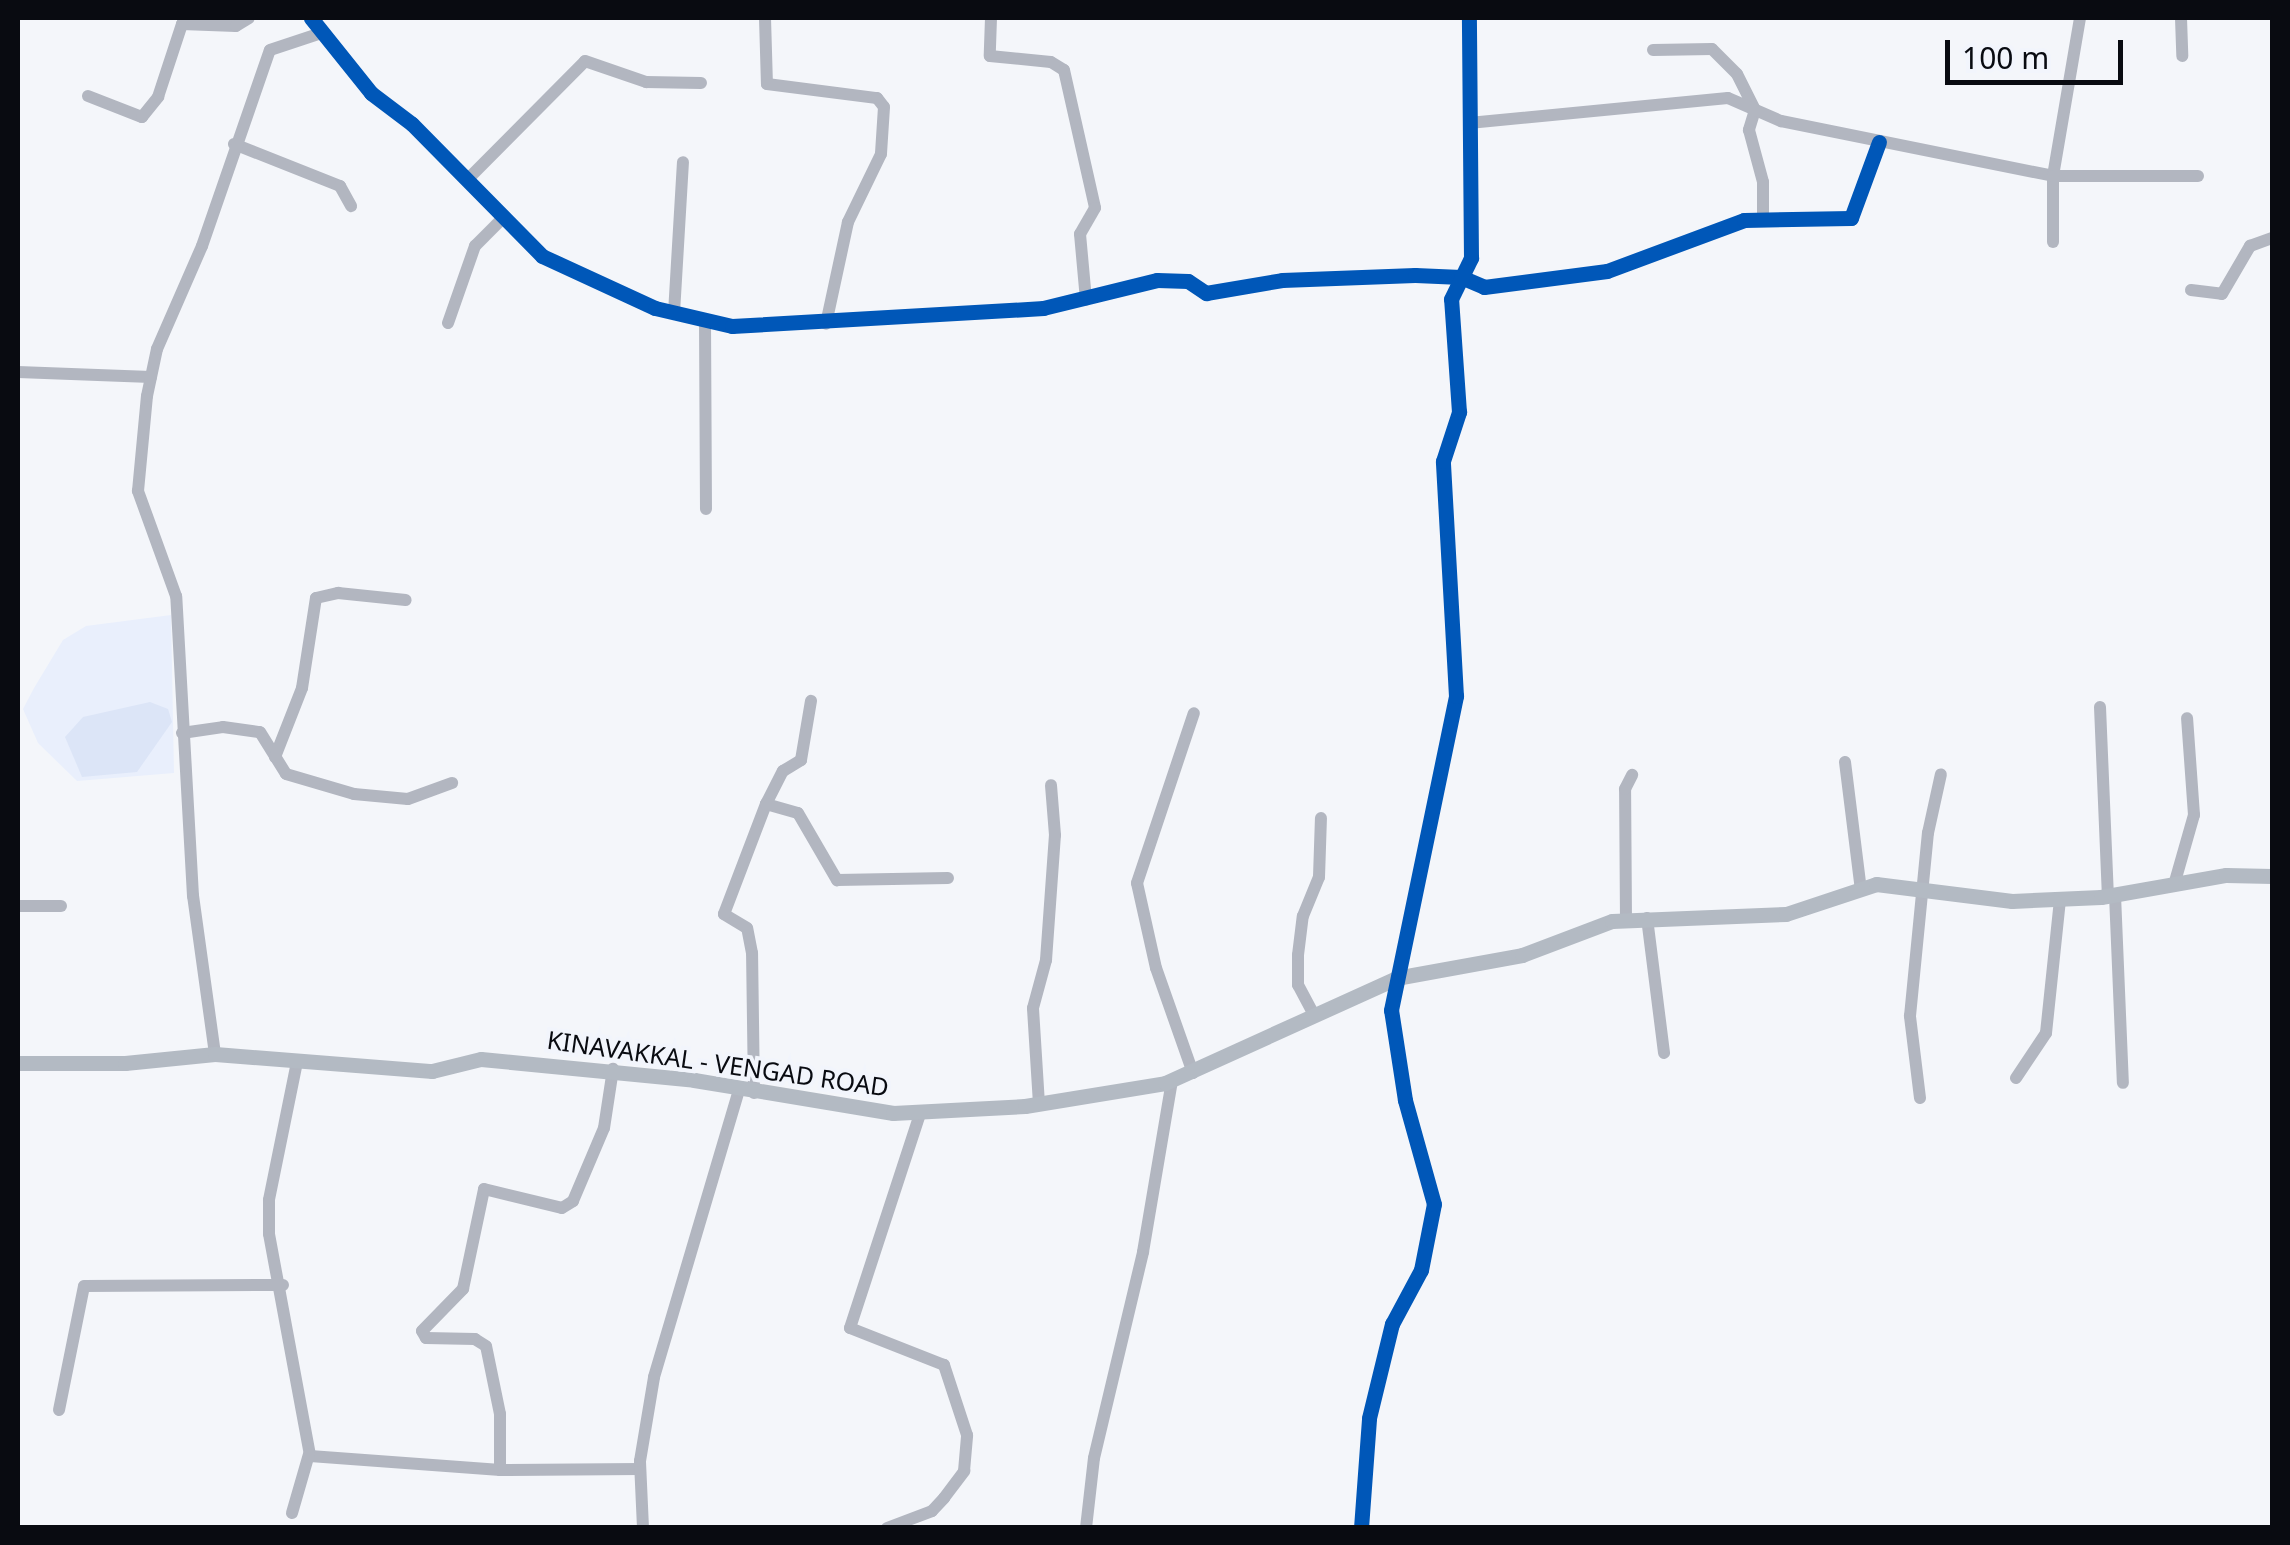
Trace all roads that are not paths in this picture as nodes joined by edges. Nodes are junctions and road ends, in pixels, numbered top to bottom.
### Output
1 (250, 18) edge
2 (311, 18) edge
3 (766, 18) edge
4 (991, 18) edge
5 (1469, 18) edge
6 (2080, 18) edge
7 (2181, 18) edge
8 (321, 33) junction
9 (1654, 50) dead end
10 (2182, 56) dead end
11 (701, 83) dead end
12 (88, 96) dead end
13 (1755, 110) junction
14 (1469, 122) junction
15 (1879, 142) junction
16 (234, 144) junction
17 (683, 162) dead end
18 (2053, 176) junction
19 (2198, 176) dead end
20 (468, 179) junction
21 (351, 206) dead end
22 (505, 216) junction
23 (1763, 216) junction
24 (2272, 238) edge
25 (2053, 242) dead end
26 (1461, 277) junction
27 (2191, 290) dead end
28 (1086, 300) junction
29 (674, 313) junction
30 (705, 320) junction
31 (448, 323) dead end
32 (826, 324) junction
33 (18, 372) edge
34 (151, 377) junction
35 (706, 509) dead end
36 (406, 600) dead end
37 (811, 701) dead end
38 (2100, 707) dead end
39 (1194, 713) dead end
40 (2186, 718) dead end
41 (182, 733) junction
42 (275, 757) junction
43 (1844, 762) dead end
44 (1941, 774) dead end
45 (1632, 775) dead end
46 (452, 783) dead end
47 (1051, 786) dead end
48 (766, 804) junction
49 (1321, 818) dead end
50 (2272, 876) edge
51 (948, 878) dead end
52 (1922, 885) junction
53 (2174, 885) junction
54 (1861, 890) junction
55 (2111, 896) junction
56 (2060, 899) junction
57 (18, 906) edge
58 (61, 906) dead end
59 (1648, 918) junction
60 (1626, 920) junction
61 (1396, 978) junction
62 (1313, 1013) junction
63 (1664, 1052) dead end
64 (215, 1054) junction
65 (297, 1062) junction
66 (18, 1063) edge
67 (613, 1069) junction
68 (1193, 1073) junction
69 (2016, 1078) dead end
70 (1172, 1080) junction
71 (2123, 1083) dead end
72 (746, 1091) junction
73 (1920, 1098) dead end
74 (1039, 1104) junction
75 (921, 1112) junction
76 (282, 1284) junction
77 (59, 1410) dead end
78 (309, 1454) junction
79 (640, 1469) junction
80 (500, 1470) junction
81 (292, 1513) dead end
82 (644, 1528) edge
83 (887, 1528) edge
84 (1086, 1528) edge
85 (1361, 1528) edge

1 - 12 street
2 - 8 street
3 - 32 street
4 - 28 street
5 - 14 street
6 - 18 street
7 - 10 street
8 - 16 street
8 - 20 street
9 - 13 street
11 - 20 street
13 - 14 street
13 - 15 street
13 - 23 street
14 - 26 street
15 - 18 street
15 - 23 street
16 - 21 street
16 - 34 street
17 - 29 street
18 - 19 street
18 - 25 street
20 - 22 street
22 - 29 street
22 - 31 street
23 - 26 street
24 - 27 street
26 - 28 street
26 - 61 street
28 - 32 street
29 - 30 street
30 - 32 street
30 - 35 street
33 - 34 street
34 - 41 street
36 - 42 street
37 - 48 street
38 - 55 street
39 - 68 street
40 - 53 street
41 - 42 street
41 - 64 street
42 - 46 street
43 - 54 street
44 - 52 street
45 - 60 street
47 - 74 street
48 - 51 street
48 - 72 street
49 - 62 street
50 - 53 main road, KINAVAKKAL - VENGAD ROAD
52 - 54 main road, KINAVAKKAL - VENGAD ROAD
52 - 56 main road, KINAVAKKAL - VENGAD ROAD
52 - 73 street
53 - 55 main road, KINAVAKKAL - VENGAD ROAD
54 - 59 main road, KINAVAKKAL - VENGAD ROAD
55 - 56 main road, KINAVAKKAL - VENGAD ROAD
55 - 71 street
56 - 69 street
57 - 58 street
59 - 60 main road, KINAVAKKAL - VENGAD ROAD
59 - 63 street
60 - 61 main road, KINAVAKKAL - VENGAD ROAD
61 - 62 main road, KINAVAKKAL - VENGAD ROAD
61 - 85 street
62 - 68 main road, KINAVAKKAL - VENGAD ROAD
64 - 65 main road, KINAVAKKAL - VENGAD ROAD
64 - 66 main road, KINAVAKKAL - VENGAD ROAD
65 - 67 main road, KINAVAKKAL - VENGAD ROAD
65 - 76 street
67 - 72 main road, KINAVAKKAL - VENGAD ROAD
67 - 80 street
68 - 70 main road, KINAVAKKAL - VENGAD ROAD
70 - 74 main road, KINAVAKKAL - VENGAD ROAD
70 - 84 street
72 - 75 main road, KINAVAKKAL - VENGAD ROAD
72 - 79 street
74 - 75 main road, KINAVAKKAL - VENGAD ROAD
75 - 83 street
76 - 77 street
76 - 78 street
78 - 80 street
78 - 81 street
79 - 80 street
79 - 82 street

